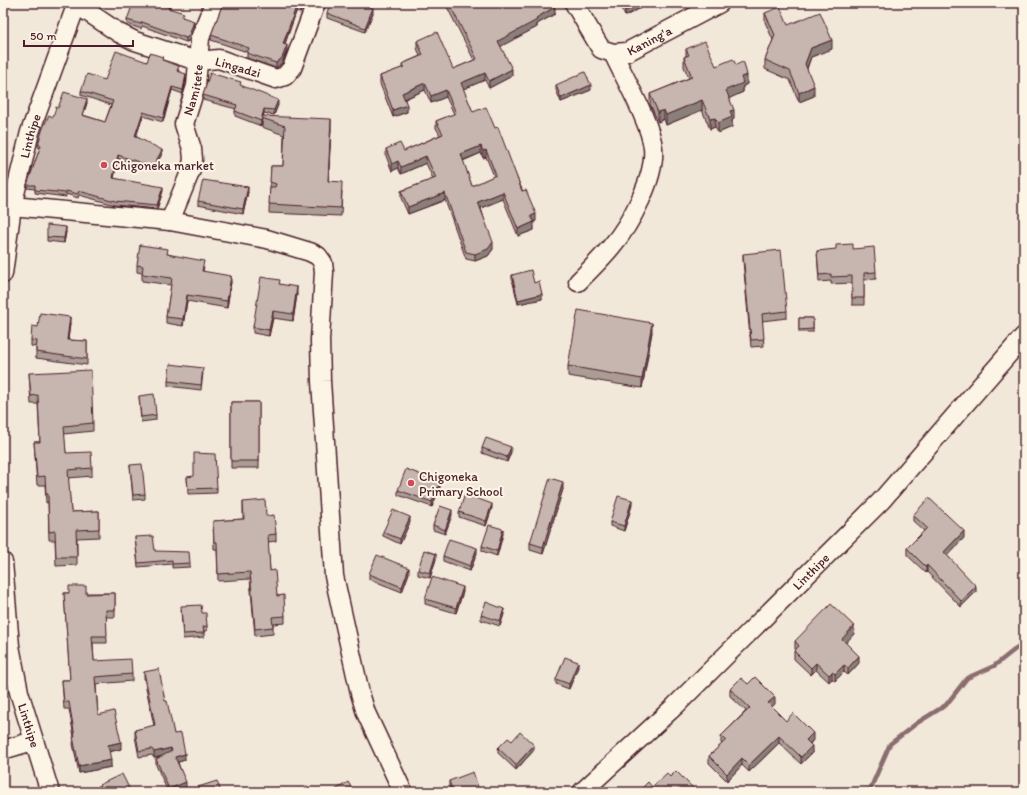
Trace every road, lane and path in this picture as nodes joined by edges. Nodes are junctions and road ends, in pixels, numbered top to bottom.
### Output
1 (77, 3) edge
2 (214, 3) edge
3 (316, 3) edge
4 (574, 3) edge
5 (720, 3) edge
6 (613, 53) junction
7 (197, 61) junction
8 (12, 206) junction
9 (170, 221) junction
10 (3, 274) edge
11 (578, 282) dead end
12 (1024, 336) edge
13 (3, 562) edge
14 (33, 741) junction
15 (3, 750) edge
16 (50, 792) edge
17 (403, 792) edge
18 (582, 792) edge

1 - 7 street, Lingadzi
1 - 8 street, Linthipe
2 - 7 street, Namitete
3 - 7 street, Lingadzi
4 - 6 street, Kaning'a
5 - 6 street, Kaning'a
6 - 11 street
7 - 9 street, Namitete
8 - 9 street
8 - 10 street, Linthipe
9 - 17 street
12 - 18 street, Linthipe
13 - 14 street, Linthipe
14 - 15 street
14 - 16 street, Linthipe

